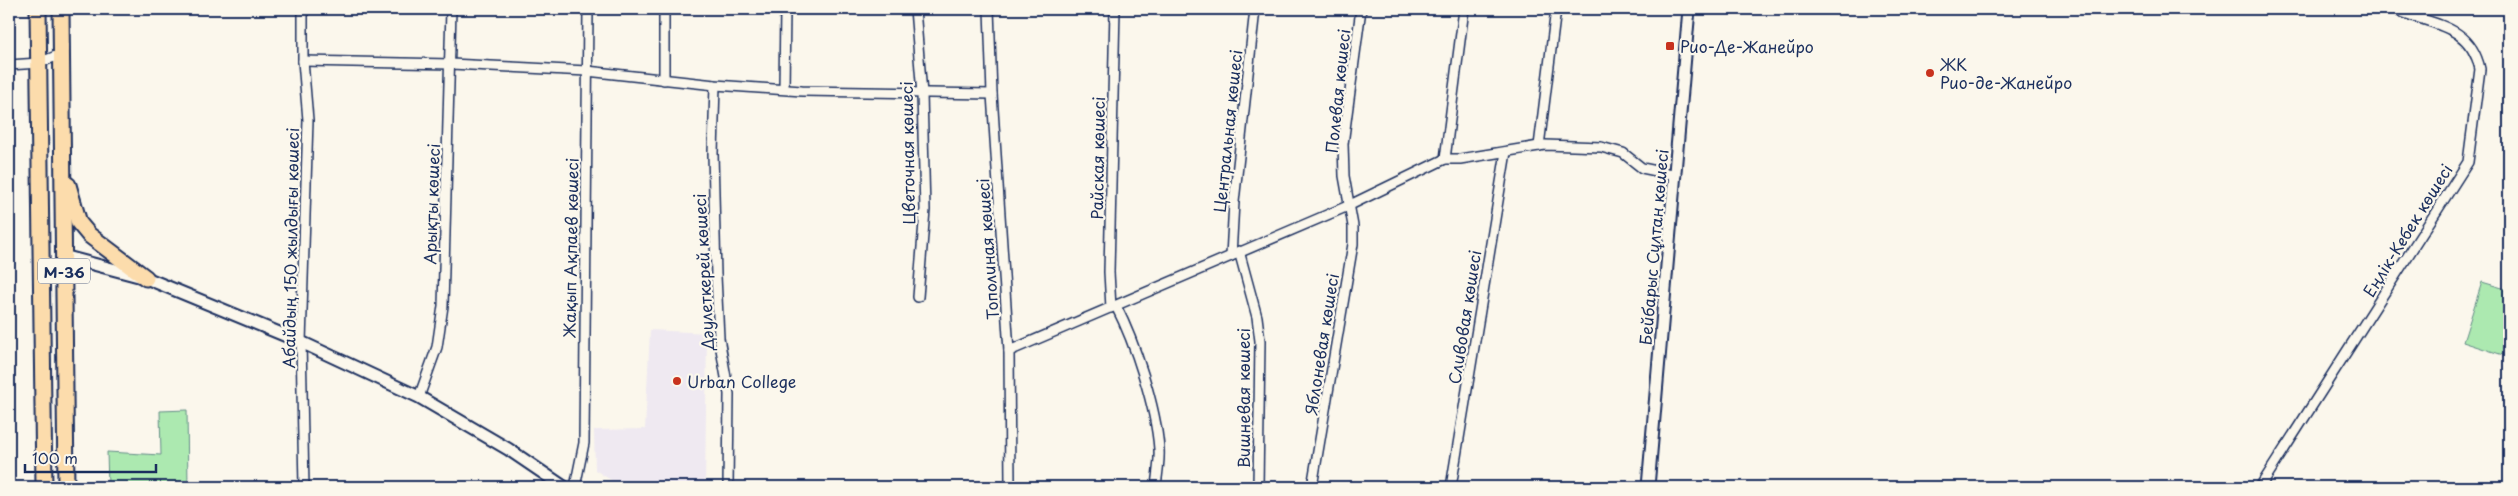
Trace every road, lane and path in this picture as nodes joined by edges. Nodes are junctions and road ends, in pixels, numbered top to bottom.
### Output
1 (38, 9) edge
2 (61, 9) edge
3 (303, 9) edge
4 (451, 9) edge
5 (588, 9) edge
6 (664, 9) edge
7 (785, 9) edge
8 (915, 9) edge
9 (989, 9) edge
10 (1115, 9) edge
11 (1255, 9) edge
12 (1361, 9) edge
13 (1464, 9) edge
14 (1556, 9) edge
15 (1689, 9) edge
16 (2394, 9) edge
17 (61, 54) junction
18 (304, 61) junction
19 (38, 63) junction
20 (451, 64) junction
21 (9, 65) edge
22 (587, 72) junction
23 (664, 80) junction
24 (715, 85) junction
25 (784, 89) junction
26 (922, 94) junction
27 (992, 94) junction
28 (1539, 146) junction
29 (1506, 152) junction
30 (1444, 159) junction
31 (62, 163) junction
32 (1676, 175) junction
33 (1348, 206) junction
34 (1235, 254) junction
35 (63, 256) junction
36 (146, 278) junction
37 (918, 297) dead end
38 (1114, 307) junction
39 (301, 342) junction
40 (1009, 352) junction
41 (419, 397) junction
42 (44, 487) edge
43 (66, 487) edge
44 (304, 487) edge
45 (564, 487) edge
46 (575, 487) edge
47 (728, 487) edge
48 (1011, 487) edge
49 (1156, 487) edge
50 (1258, 487) edge
51 (1312, 487) edge
52 (1451, 487) edge
53 (1648, 487) edge
54 (2260, 487) edge

1 - 19 main road, M-36
2 - 17 main road, M-36
3 - 18 street, Абайдың 150 жылдығы көшесі
4 - 20 street, Арықты көшесі
5 - 22 street, Жақып Ақпаев көшесі
6 - 23 street
7 - 25 street
8 - 26 street, Цветочная көшесі
9 - 27 street, Тополиная көшесі
10 - 38 street, Райская көшесі
11 - 34 street, Центральная көшесі
12 - 33 street, Полевая көшесі
13 - 30 street
14 - 28 street
15 - 32 street, Бейбарыс Сұлтан көшесі
16 - 54 street, Еңлік-Кебек көшесі
17 - 19 street
17 - 31 main road, M-36
18 - 20 street
18 - 39 street, Абайдың 150 жылдығы көшесі
19 - 21 street
19 - 42 main road, M-36
20 - 22 street
20 - 41 street, Арықты көшесі
22 - 23 street
22 - 46 street, Жақып Ақпаев көшесі
23 - 24 street
24 - 25 street
24 - 47 street, Дәулеткерей көшесі
25 - 26 street
26 - 27 street
26 - 37 street, Цветочная көшесі
27 - 40 street, Тополиная көшесі
28 - 29 street
28 - 32 street
29 - 30 street
29 - 52 street, Сливовая көшесі
30 - 33 street
31 - 35 main road, M-36
31 - 36 main road
32 - 53 street, Бейбарыс Сұлтан көшесі
33 - 34 street
33 - 51 street, Яблоневая көшесі
34 - 38 street
34 - 50 street, Вишневая көшесі
35 - 36 street
35 - 43 main road, M-36
36 - 39 street
38 - 40 street
38 - 49 street
39 - 41 street
39 - 44 street, Абайдың 150 жылдығы көшесі
40 - 48 street, Тополиная көшесі
41 - 45 street

